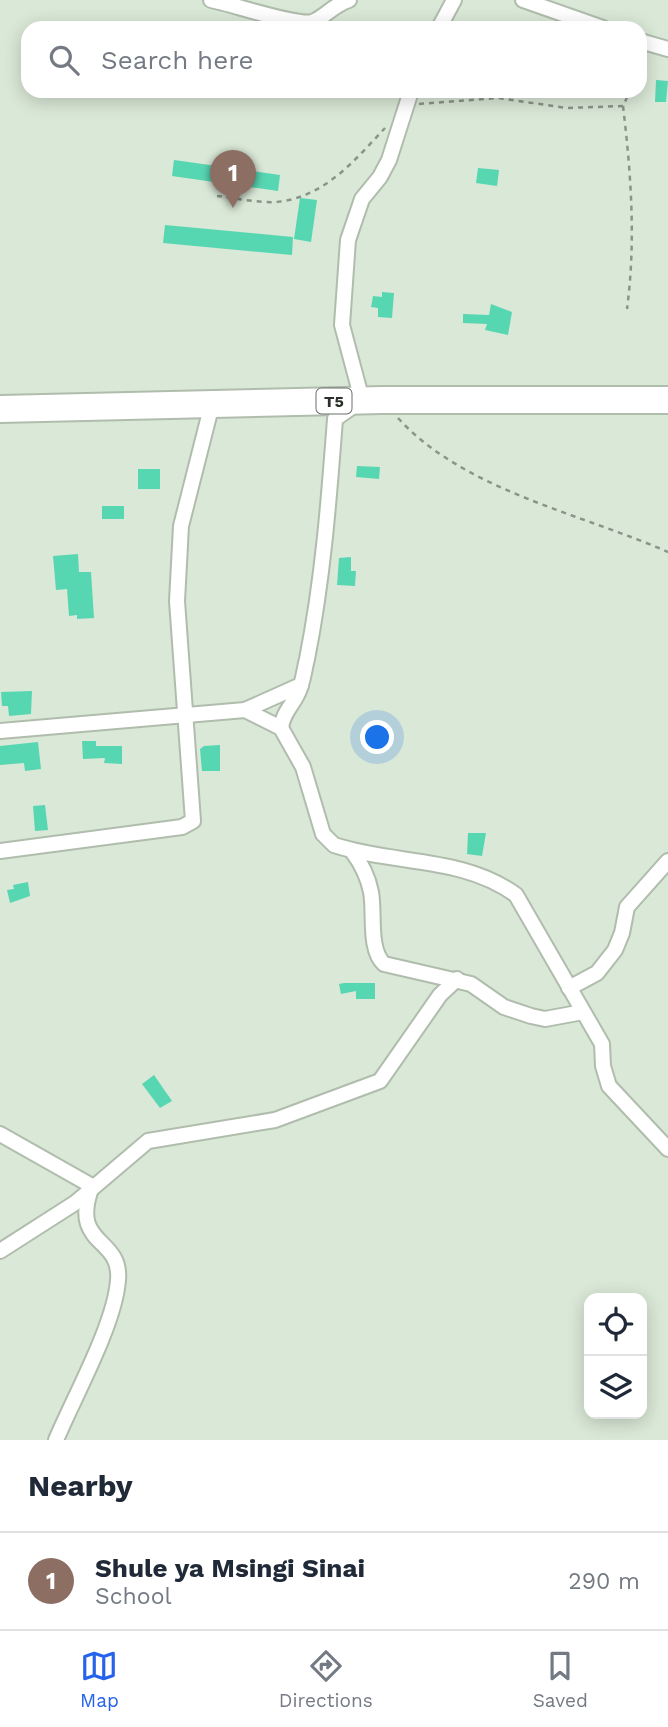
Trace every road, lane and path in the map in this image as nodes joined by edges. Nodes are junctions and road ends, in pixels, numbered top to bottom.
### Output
1 (211, 0) edge
2 (349, 0) edge
3 (454, 0) edge
4 (523, 0) edge
5 (292, 21) edge
6 (312, 21) edge
7 (443, 21) edge
8 (583, 21) edge
9 (647, 43) edge
10 (668, 49) edge
11 (409, 98) edge
12 (627, 98) edge
13 (623, 106) junction
14 (217, 196) dead end
15 (627, 309) dead end
16 (372, 400) junction
17 (668, 400) edge
18 (212, 404) junction
19 (0, 409) edge
20 (668, 552) edge
21 (301, 685) junction
22 (245, 710) junction
23 (184, 714) junction
24 (281, 728) junction
25 (0, 731) edge
26 (0, 851) edge
27 (352, 851) junction
28 (668, 861) edge
29 (457, 979) junction
30 (569, 988) junction
31 (583, 1012) junction
32 (0, 1134) edge
33 (668, 1149) edge
34 (92, 1186) junction
35 (0, 1251) edge
36 (56, 1440) edge

1 - 5 street
2 - 6 street
3 - 7 street
4 - 8 street
9 - 10 street
11 - 13 path
11 - 14 path
11 - 16 street
12 - 13 path
13 - 15 path
16 - 17 highway, T5
16 - 18 highway, T5
16 - 20 path
16 - 21 street
18 - 19 highway, T5
18 - 23 street
21 - 22 street
21 - 24 street
22 - 23 street
22 - 24 street
23 - 25 street
23 - 26 street
24 - 27 street
27 - 29 street
27 - 30 street
28 - 30 street
29 - 31 street
29 - 34 street
30 - 31 street
31 - 33 street
32 - 34 street
34 - 35 street
34 - 36 street

